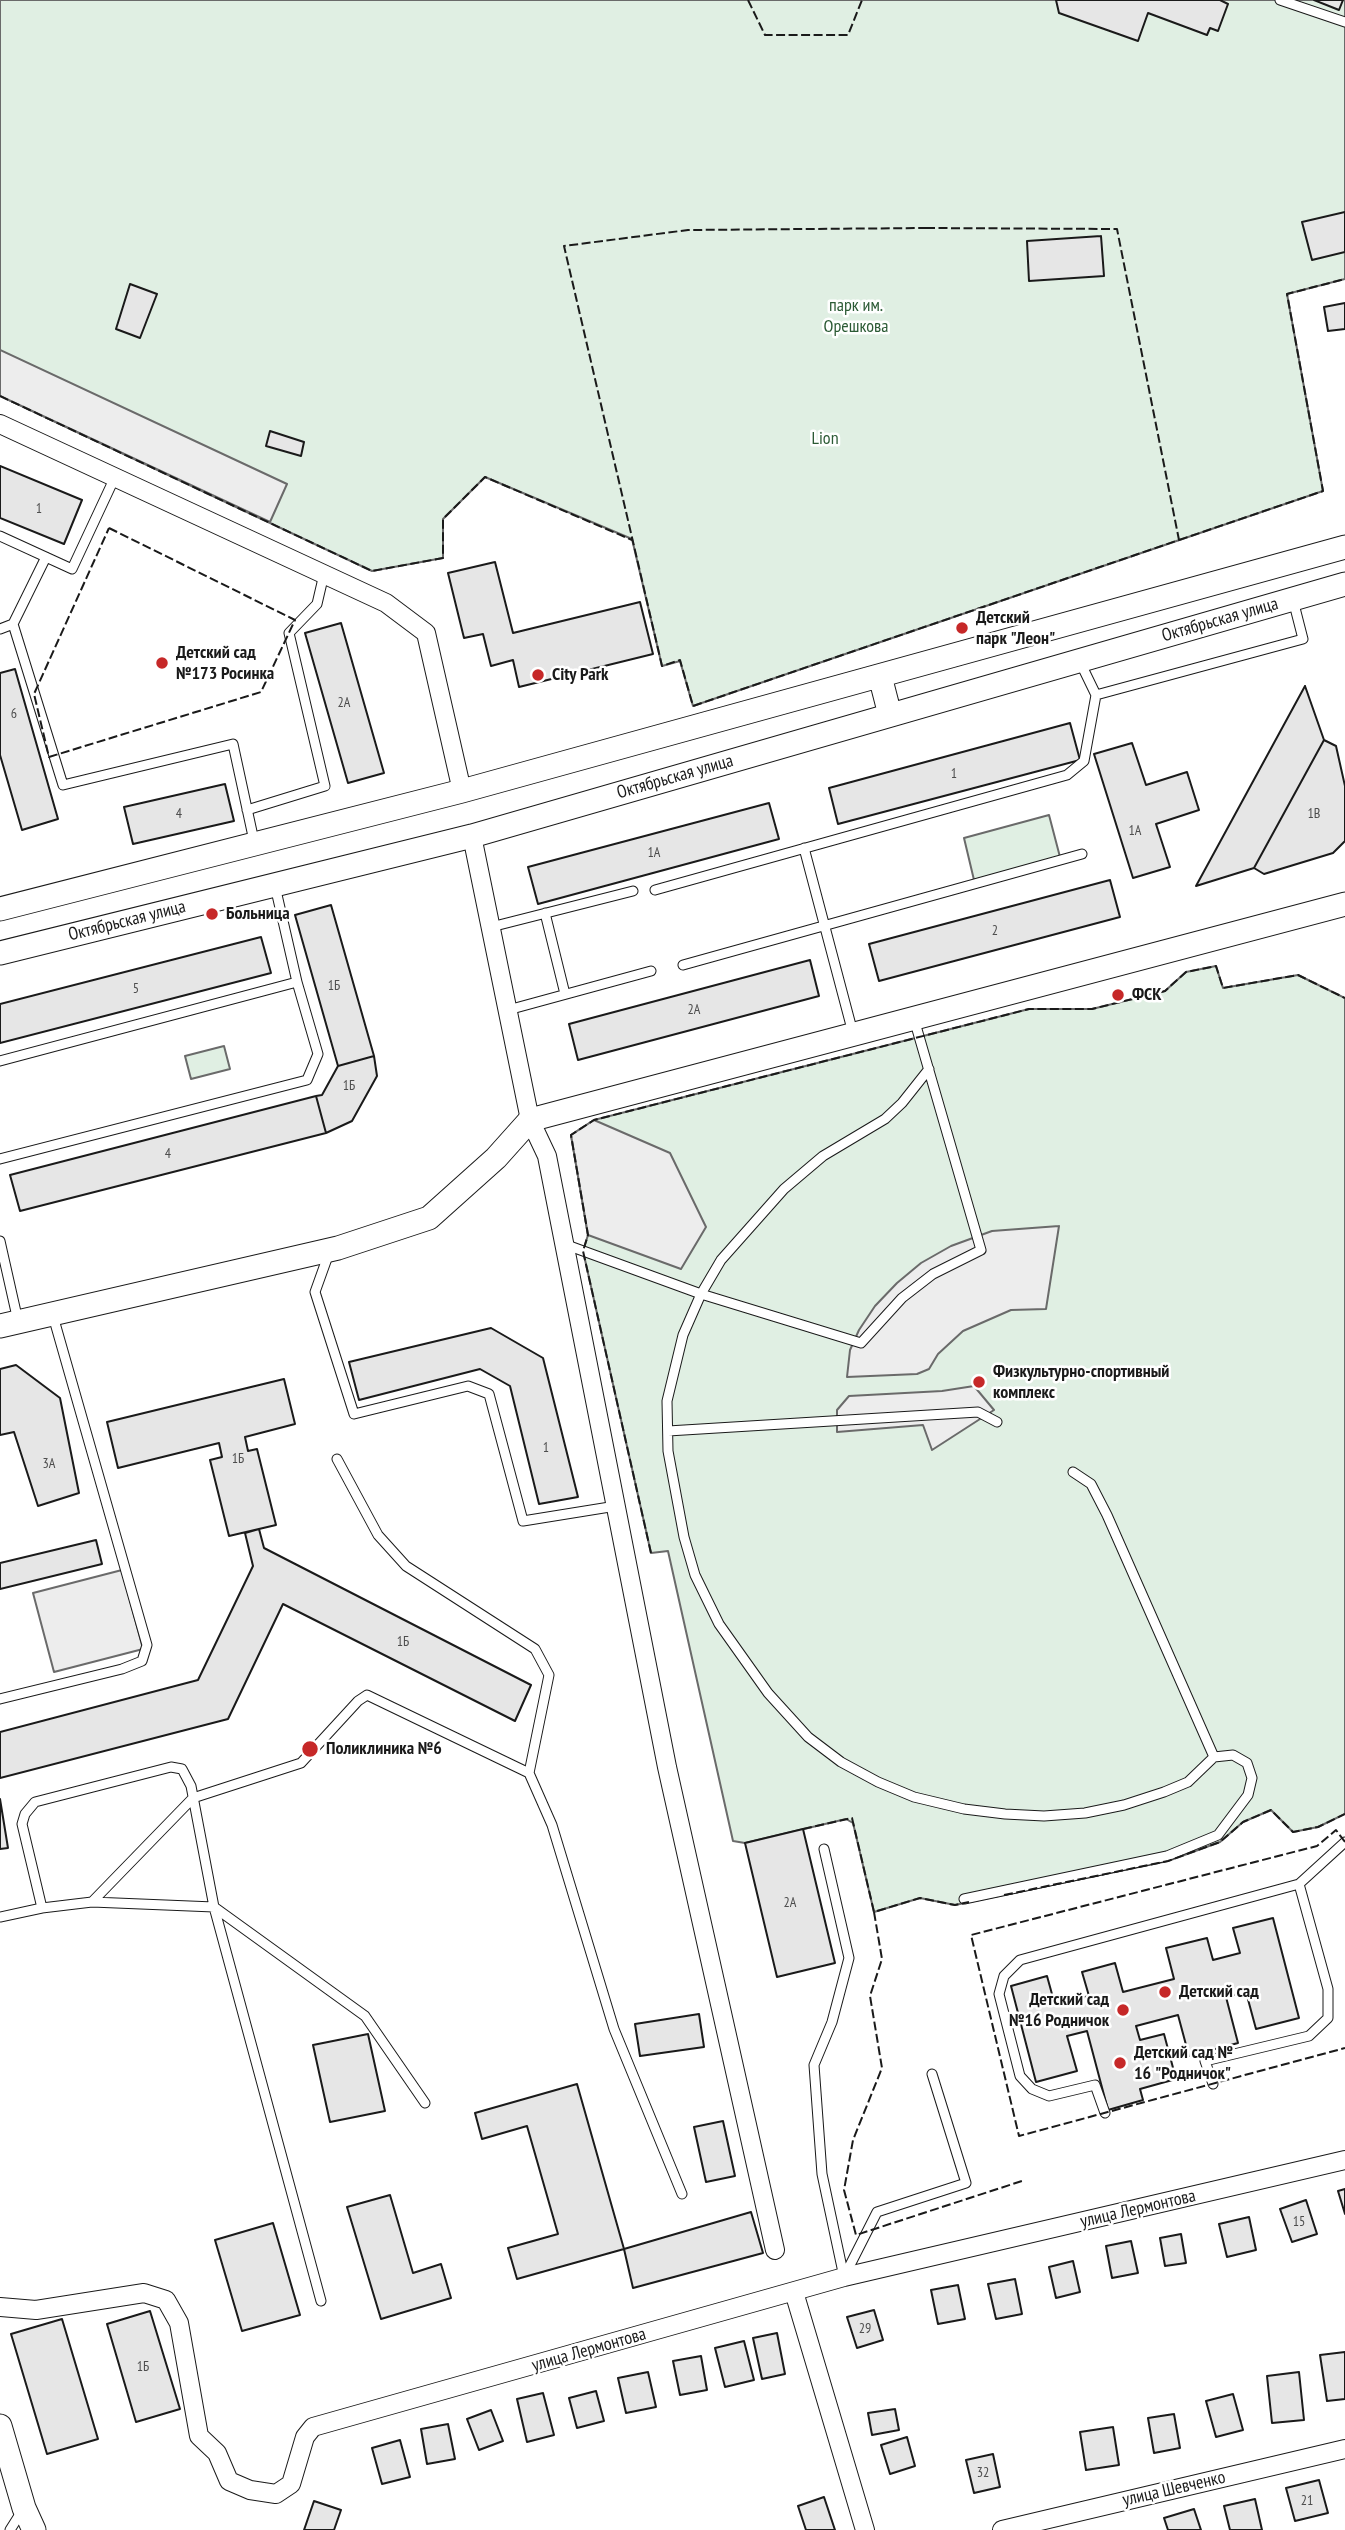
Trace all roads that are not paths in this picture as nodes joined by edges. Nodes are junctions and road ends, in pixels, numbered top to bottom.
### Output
1 (1280, 0) edge
2 (1345, 22) edge
3 (0, 424) edge
4 (115, 477) junction
5 (0, 536) edge
6 (1345, 547) edge
7 (46, 557) junction
8 (1284, 564) junction
9 (324, 574) junction
10 (1345, 584) edge
11 (1292, 599) junction
12 (13, 624) junction
13 (0, 629) edge
14 (1079, 660) junction
15 (880, 676) junction
16 (1097, 695) junction
17 (890, 715) junction
18 (462, 791) junction
19 (247, 810) junction
20 (472, 836) junction
21 (255, 844) junction
22 (804, 848) junction
23 (1082, 854) dead end
24 (275, 885) junction
25 (655, 890) dead end
26 (633, 891) dead end
27 (1345, 904) edge
28 (0, 909) edge
29 (545, 913) junction
30 (825, 926) junction
31 (491, 927) junction
32 (0, 953) edge
33 (683, 965) dead end
34 (651, 971) dead end
35 (297, 982) junction
36 (565, 994) junction
37 (508, 1010) junction
38 (914, 1018) junction
39 (854, 1035) junction
40 (0, 1061) edge
41 (929, 1069) junction
42 (530, 1120) junction
43 (0, 1159) edge
44 (0, 1241) edge
45 (564, 1244) junction
46 (331, 1250) junction
47 (701, 1294) junction
48 (52, 1314) junction
49 (9, 1323) edge
50 (997, 1422) dead end
51 (668, 1431) junction
52 (337, 1459) dead end
53 (1073, 1472) dead end
54 (616, 1506) junction
55 (0, 1699) edge
56 (1214, 1757) junction
57 (529, 1773) junction
58 (193, 1798) junction
59 (1345, 1842) edge
60 (824, 1849) dead end
61 (1299, 1884) junction
62 (964, 1899) dead end
63 (92, 1902) junction
64 (214, 1907) junction
65 (42, 1908) junction
66 (0, 1917) edge
67 (932, 2074) dead end
68 (1213, 2084) dead end
69 (425, 2103) dead end
70 (1105, 2113) dead end
71 (1345, 2160) edge
72 (682, 2194) dead end
73 (775, 2250) dead end
74 (844, 2277) junction
75 (794, 2292) junction
76 (321, 2301) dead end
77 (0, 2307) edge
78 (0, 2426) edge
79 (1345, 2449) edge
80 (24, 2508) junction
81 (10, 2530) edge
82 (34, 2530) edge
83 (865, 2530) edge
84 (1002, 2530) edge

1 - 2 lane
3 - 4 street
4 - 7 lane
4 - 9 street
5 - 7 lane
6 - 8 street, Октябрьская улица
7 - 12 lane
8 - 11 street
8 - 15 street, Октябрьская улица
9 - 18 street
9 - 19 lane
10 - 11 street, Октябрьская улица
11 - 14 street, Октябрьская улица
11 - 16 lane
12 - 13 lane
12 - 19 lane
14 - 16 lane
14 - 17 street, Октябрьская улица
15 - 17 street
15 - 18 street, Октябрьская улица
16 - 22 lane
17 - 20 street, Октябрьская улица
18 - 21 street, Октябрьская улица
19 - 21 lane
20 - 24 street, Октябрьская улица
20 - 31 street
21 - 28 street, Октябрьская улица
22 - 25 lane
22 - 30 lane
23 - 30 lane
24 - 32 street, Октябрьская улица
24 - 35 lane
26 - 29 lane
27 - 38 street
29 - 31 lane
29 - 36 lane
30 - 33 lane
30 - 39 lane
31 - 37 street
34 - 36 lane
35 - 40 lane
35 - 43 lane
36 - 37 lane
37 - 42 street
38 - 39 street
38 - 41 lane
39 - 42 street
41 - 47 lane
41 - 47 lane
42 - 45 street
42 - 46 street
44 - 49 lane
45 - 47 lane
45 - 54 street
46 - 48 street
46 - 54 lane
47 - 51 lane
48 - 49 street
48 - 55 lane
50 - 51 lane
51 - 56 lane
52 - 57 lane
53 - 56 lane
54 - 73 street
56 - 62 lane
57 - 58 lane
57 - 72 lane
58 - 63 lane
58 - 64 lane
58 - 65 lane
59 - 61 lane
60 - 74 lane
61 - 68 lane
61 - 70 lane
63 - 64 lane
63 - 65 lane
64 - 69 lane
64 - 76 lane
65 - 66 lane
67 - 74 lane
71 - 74 street, улица Лермонтова
74 - 75 street, улица Лермонтова
75 - 77 street, улица Лермонтова
75 - 83 street
78 - 80 street
79 - 84 street, улица Шевченко
80 - 81 lane
80 - 82 street

